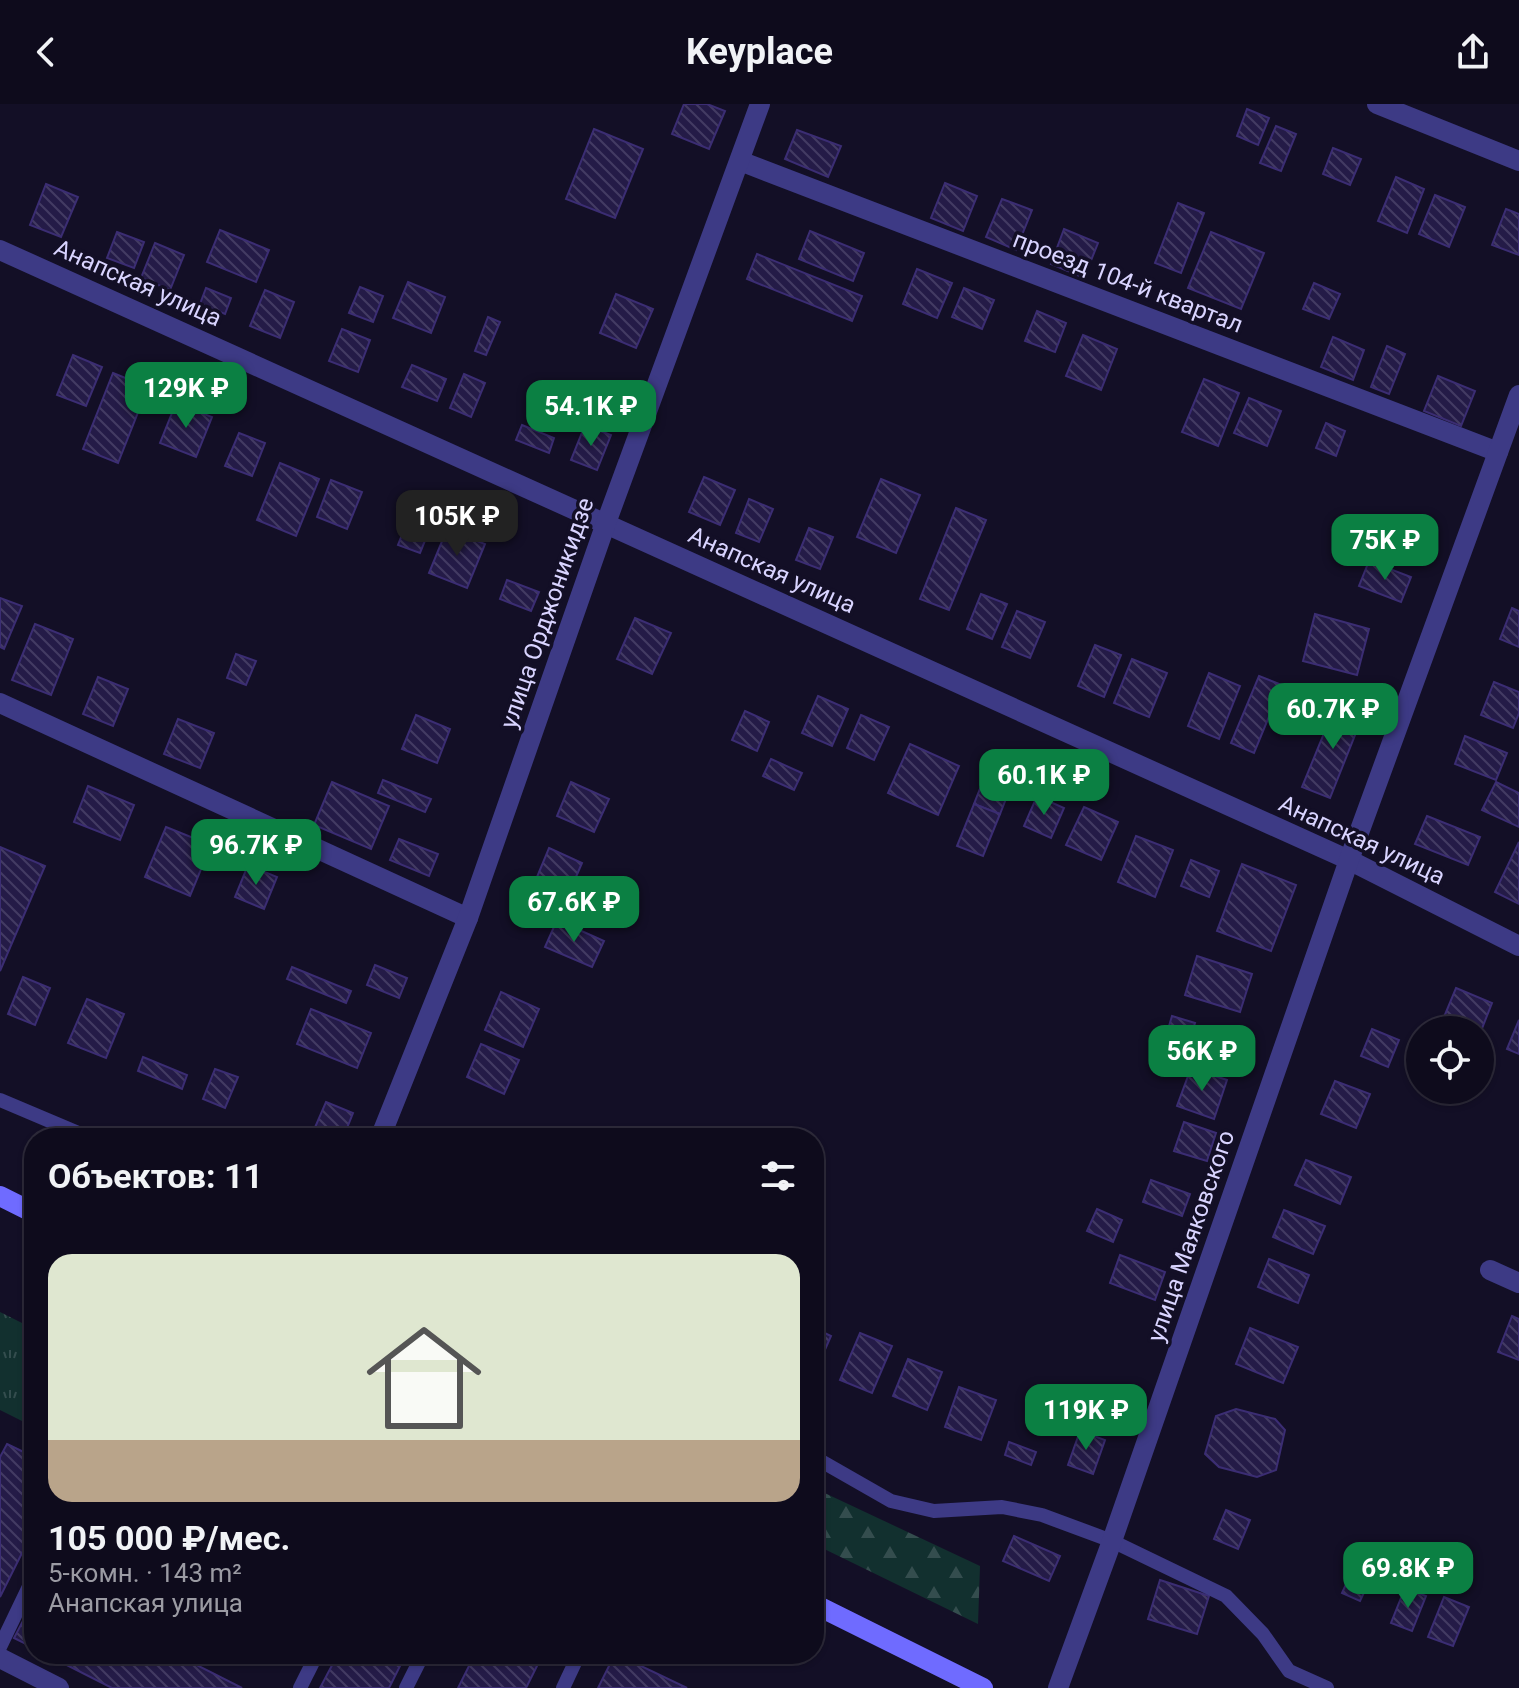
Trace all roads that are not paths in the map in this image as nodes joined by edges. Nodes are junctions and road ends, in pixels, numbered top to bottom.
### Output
1 (760, 104) edge
2 (1377, 104) edge
3 (740, 161) junction
4 (1519, 161) edge
5 (0, 250) edge
6 (1519, 395) edge
7 (1498, 452) junction
8 (606, 523) junction
9 (0, 703) edge
10 (1349, 860) junction
11 (468, 918) junction
12 (1519, 946) edge
13 (0, 1100) edge
14 (66, 1128) edge
15 (384, 1128) edge
16 (0, 1196) edge
17 (24, 1208) edge
18 (1490, 1270) dead end
19 (1519, 1283) edge
20 (824, 1463) edge
21 (1112, 1541) junction
22 (24, 1597) edge
23 (824, 1609) edge
24 (0, 1647) edge
25 (0, 1658) edge
26 (312, 1664) edge
27 (418, 1664) edge
28 (574, 1664) edge
29 (59, 1688) edge
30 (300, 1688) edge
31 (406, 1688) edge
32 (563, 1688) edge
33 (983, 1688) edge
34 (1058, 1688) edge
35 (1327, 1688) edge

1 - 3 street, улица Орджоникидзе
2 - 4 street
3 - 7 street, проезд 104-й квартал
3 - 8 street, улица Орджоникидзе
5 - 8 street, Анапская улица
6 - 7 street, улица Маяковского
7 - 10 street, улица Маяковского
8 - 10 street, Анапская улица
8 - 11 street, улица Орджоникидзе
9 - 11 street
10 - 12 street, Анапская улица
10 - 21 street, улица Маяковского
11 - 15 street, улица Орджоникидзе
13 - 14 lane
16 - 17 main road
18 - 19 street
20 - 21 lane
21 - 34 street, улица Маяковского
21 - 35 lane
22 - 24 lane
23 - 33 main road
25 - 29 street
26 - 30 lane
27 - 31 lane
28 - 32 lane

